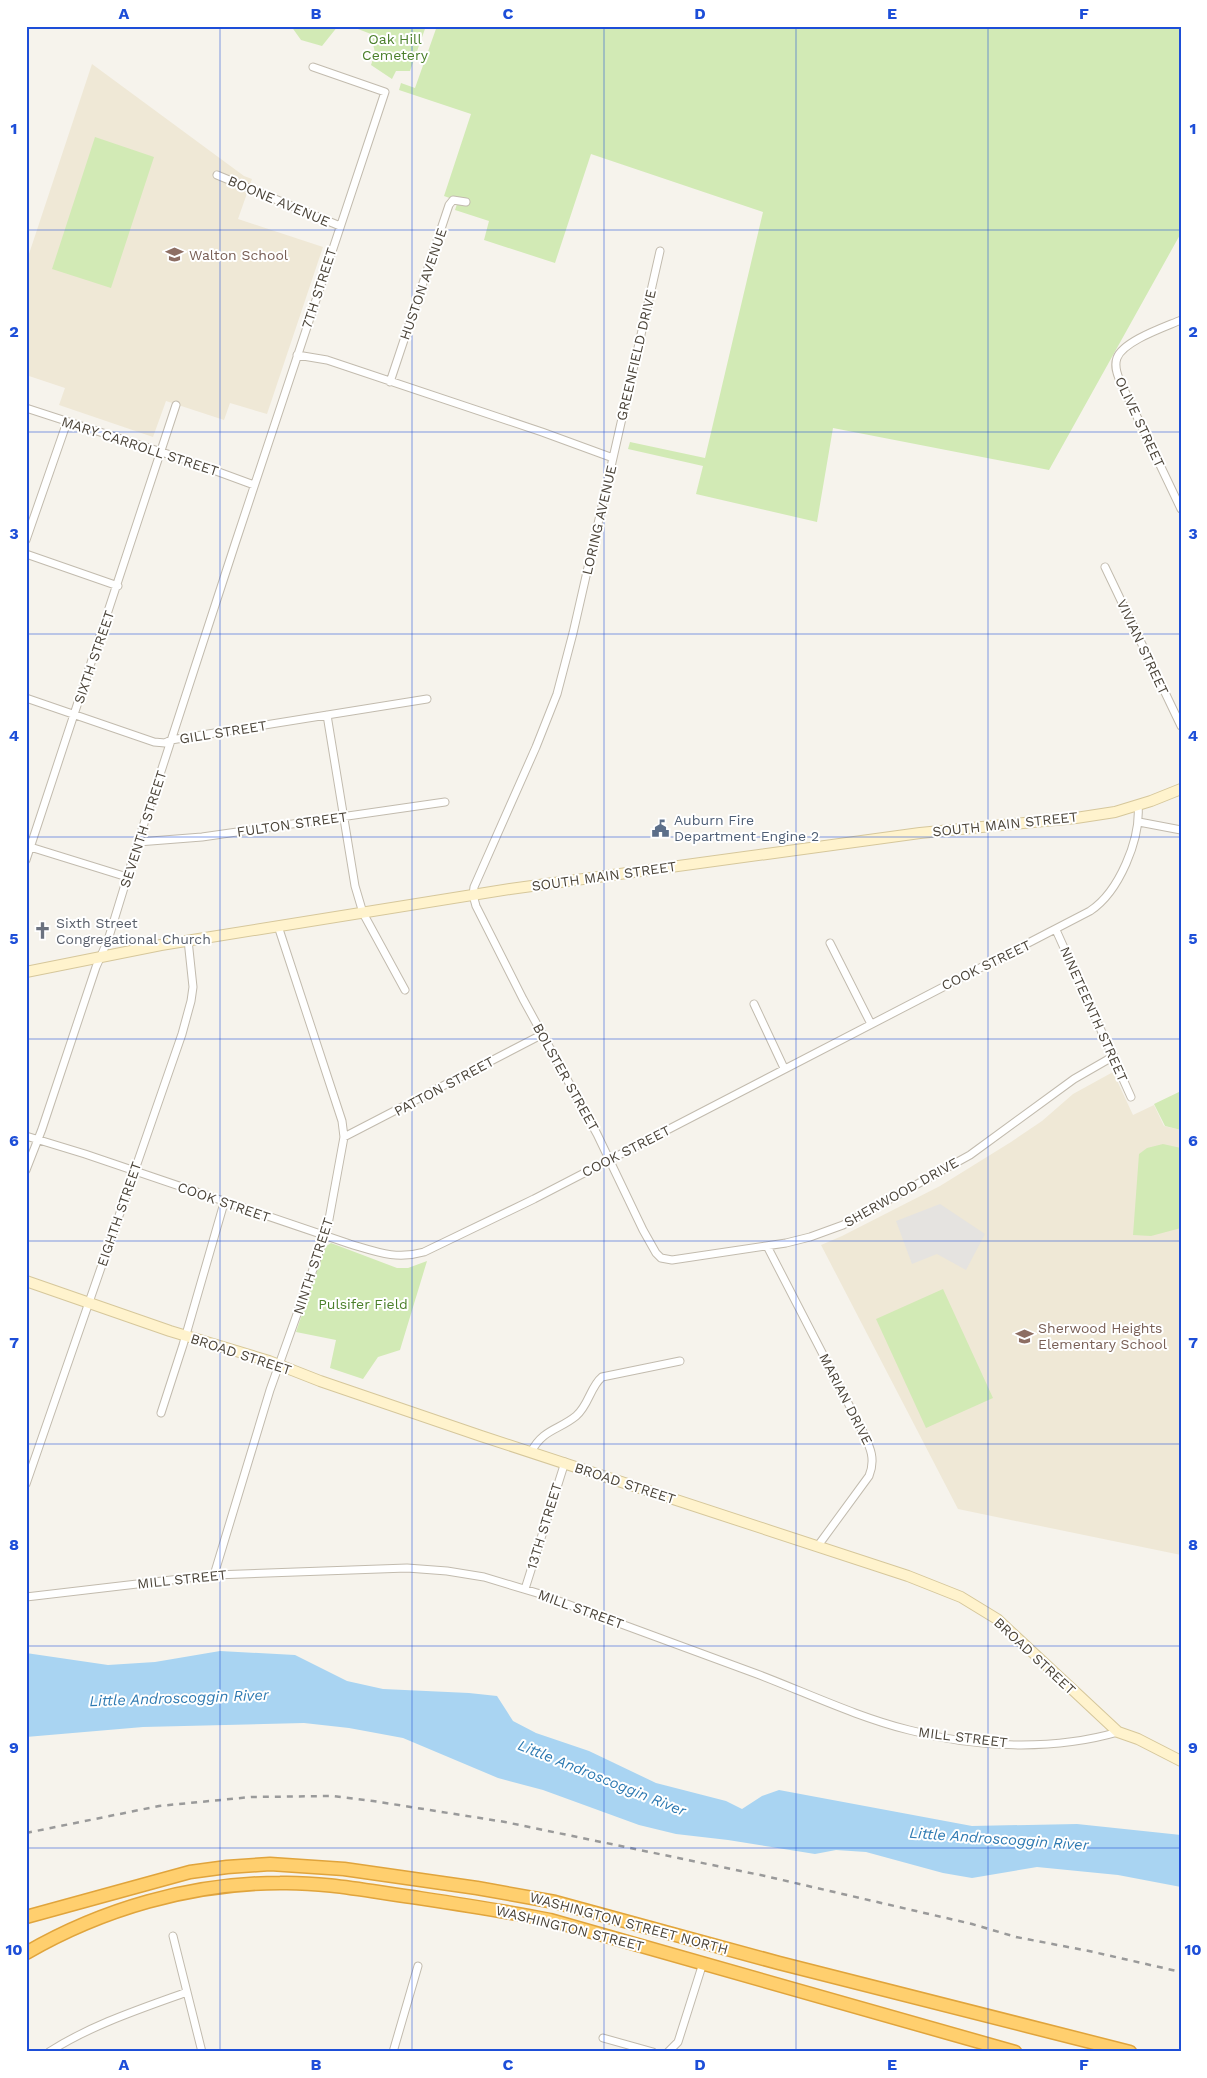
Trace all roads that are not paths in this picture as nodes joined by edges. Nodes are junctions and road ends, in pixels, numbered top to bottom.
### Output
1 (314, 68) dead end
2 (217, 175) dead end
3 (466, 202) dead end
4 (340, 226) junction
5 (660, 251) dead end
6 (1181, 320) edge
7 (297, 355) junction
8 (390, 382) junction
9 (176, 405) dead end
10 (26, 408) edge
11 (67, 422) junction
12 (161, 453) junction
13 (613, 458) junction
14 (254, 485) junction
15 (1181, 509) edge
16 (26, 540) edge
17 (26, 554) edge
18 (1105, 567) dead end
19 (118, 586) junction
20 (26, 698) edge
21 (427, 699) dead end
22 (75, 715) junction
23 (327, 715) junction
24 (1181, 726) edge
25 (171, 740) junction
26 (1181, 789) edge
27 (445, 802) dead end
28 (1138, 805) junction
29 (344, 817) junction
30 (1139, 822) junction
31 (1181, 830) edge
32 (138, 842) junction
33 (28, 846) edge
34 (26, 860) edge
35 (127, 877) junction
36 (473, 894) junction
37 (362, 913) junction
38 (278, 926) junction
39 (1056, 930) junction
40 (188, 940) junction
41 (830, 943) dead end
42 (101, 956) junction
43 (26, 972) edge
44 (405, 990) dead end
45 (754, 1004) dead end
46 (871, 1024) junction
47 (543, 1034) junction
48 (1114, 1056) junction
49 (784, 1068) junction
50 (1131, 1097) dead end
51 (26, 1136) edge
52 (344, 1137) junction
53 (38, 1140) junction
54 (609, 1159) junction
55 (26, 1170) edge
56 (133, 1172) junction
57 (224, 1203) junction
58 (325, 1236) junction
59 (767, 1246) junction
60 (661, 1258) joint
61 (26, 1281) edge
62 (90, 1302) junction
63 (185, 1335) junction
64 (680, 1361) dead end
65 (278, 1365) junction
66 (161, 1413) dead end
67 (531, 1452) junction
68 (564, 1462) junction
69 (26, 1484) edge
70 (817, 1547) junction
71 (214, 1575) junction
72 (524, 1589) junction
73 (26, 1597) edge
74 (1118, 1732) junction
75 (1181, 1761) edge
76 (26, 1918) edge
77 (173, 1936) dead end
78 (26, 1953) edge
79 (702, 1963) junction
80 (418, 1966) dead end
81 (188, 1992) junction
82 (603, 2038) dead end
83 (995, 2048) edge
84 (48, 2052) edge
85 (202, 2052) edge
86 (393, 2052) edge
87 (653, 2052) edge
88 (668, 2052) edge
89 (1015, 2052) edge
90 (1130, 2052) edge

1 - 4 street, 7TH STREET
2 - 4 street, BOONE AVENUE
3 - 8 street, HUSTON AVENUE
4 - 7 street, 7TH STREET
5 - 13 street, GREENFIELD DRIVE
6 - 15 street, OLIVE STREET
7 - 8 street, LORING AVENUE
7 - 14 street, 7TH STREET
8 - 13 street, LORING AVENUE
9 - 12 street, SIXTH STREET
10 - 11 street, MARY CARROLL STREET
11 - 12 street, MARY CARROLL STREET
11 - 16 street
12 - 14 street, MARY CARROLL STREET
12 - 19 street, SIXTH STREET
13 - 36 street, LORING AVENUE
14 - 25 street, SEVENTH STREET
17 - 19 street
18 - 24 street, VIVIAN STREET
19 - 22 street, SIXTH STREET
20 - 22 street, GILL STREET
21 - 23 street, GILL STREET
22 - 25 street, GILL STREET
22 - 33 street, SIXTH STREET
23 - 25 street, GILL STREET
23 - 29 street
25 - 32 street, SEVENTH STREET
26 - 28 street, SOUTH MAIN STREET
27 - 29 street, FULTON STREET
28 - 30 street, COOK STREET
28 - 36 street, SOUTH MAIN STREET
29 - 32 street, FULTON STREET
29 - 37 street
30 - 31 street
30 - 39 street, COOK STREET
32 - 35 street, SEVENTH STREET
33 - 34 street, SIXTH STREET
33 - 35 street
35 - 42 street, SEVENTH STREET
36 - 37 street, SOUTH MAIN STREET
36 - 47 street, BOLSTER STREET
37 - 38 street, SOUTH MAIN STREET
37 - 44 street
38 - 40 street, SOUTH MAIN STREET
38 - 52 street, NINTH STREET
39 - 46 street, COOK STREET
39 - 48 street, NINETEENTH STREET
40 - 42 street, SOUTH MAIN STREET
40 - 56 street, EIGHTH STREET
41 - 46 street
42 - 43 street, SOUTH MAIN STREET
42 - 53 street, SEVENTH STREET
45 - 49 street
46 - 49 street, COOK STREET
47 - 52 street, PATTON STREET
47 - 54 street, BOLSTER STREET
48 - 50 street, NINETEENTH STREET
48 - 59 street, SHERWOOD DRIVE
49 - 54 street, COOK STREET
51 - 53 street, COOK STREET
52 - 58 street, NINTH STREET
53 - 55 street, SEVENTH STREET
53 - 56 street, COOK STREET
54 - 58 street, COOK STREET
54 - 60 street, BOLSTER STREET
56 - 57 street, COOK STREET
56 - 62 street, EIGHTH STREET
57 - 58 street, COOK STREET
57 - 63 street
58 - 65 street, NINTH STREET
59 - 60 street, SHERWOOD DRIVE
59 - 70 street, MARIAN DRIVE
61 - 62 street, BROAD STREET
62 - 63 street, BROAD STREET
62 - 69 street, EIGHTH STREET
63 - 65 street, BROAD STREET
63 - 66 street
64 - 67 street
65 - 67 street, BROAD STREET
65 - 71 street, NINTH STREET
67 - 68 street, BROAD STREET
68 - 70 street, BROAD STREET
68 - 72 street, 13TH STREET
70 - 74 street, BROAD STREET
71 - 72 street, MILL STREET
71 - 73 street, MILL STREET
72 - 74 street, MILL STREET
74 - 75 street, BROAD STREET
76 - 90 highway, WASHINGTON STREET NORTH
77 - 81 street
78 - 79 highway, WASHINGTON STREET
79 - 83 highway, WASHINGTON STREET
79 - 88 street
80 - 86 street
81 - 84 street
81 - 85 street
82 - 87 street
83 - 89 highway, WASHINGTON STREET

